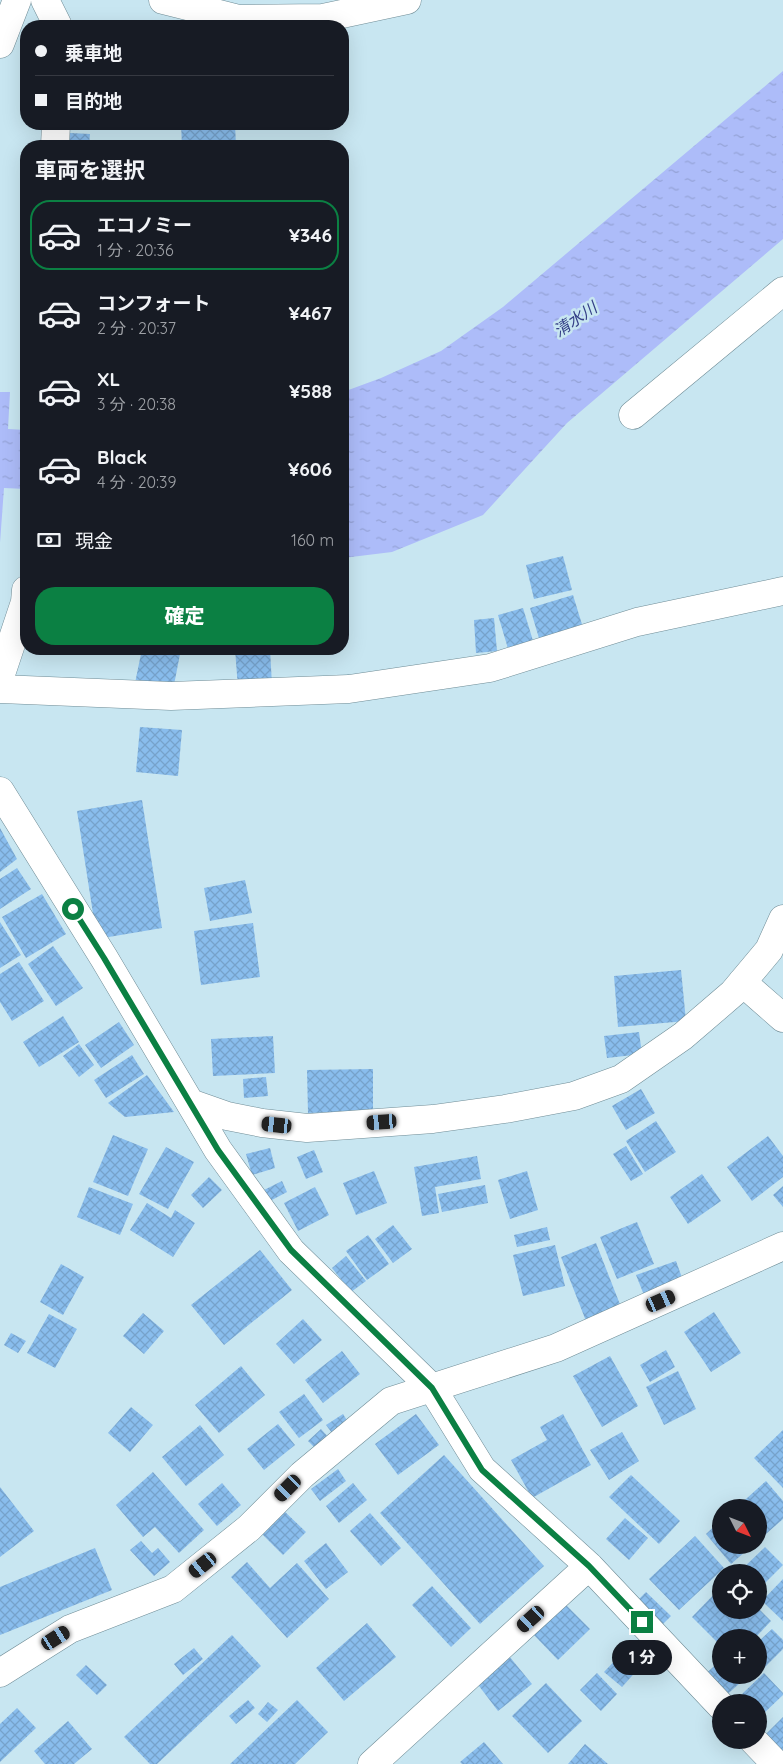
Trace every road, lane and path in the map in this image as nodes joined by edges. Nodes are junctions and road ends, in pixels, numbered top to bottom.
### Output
1 (16, 0) edge
2 (45, 0) edge
3 (163, 0) edge
4 (407, 0) edge
5 (55, 20) edge
6 (0, 44) edge
7 (783, 290) edge
8 (633, 415) dead end
9 (783, 591) edge
10 (20, 617) edge
11 (0, 676) edge
12 (0, 689) edge
13 (0, 791) edge
14 (783, 919) edge
15 (742, 982) junction
16 (783, 1018) edge
17 (190, 1103) junction
18 (783, 1246) edge
19 (432, 1388) junction
20 (589, 1566) junction
21 (0, 1673) edge
22 (712, 1696) edge
23 (762, 1749) edge
24 (372, 1764) edge
25 (776, 1764) edge

1 - 6 main road
2 - 5 main road
3 - 4 main road
7 - 8 main road
9 - 12 main road
10 - 11 main road
13 - 17 main road
14 - 15 main road
15 - 16 main road
15 - 17 main road
17 - 19 main road
18 - 19 main road
19 - 20 main road
19 - 21 main road
20 - 22 main road
20 - 24 main road
23 - 25 main road

